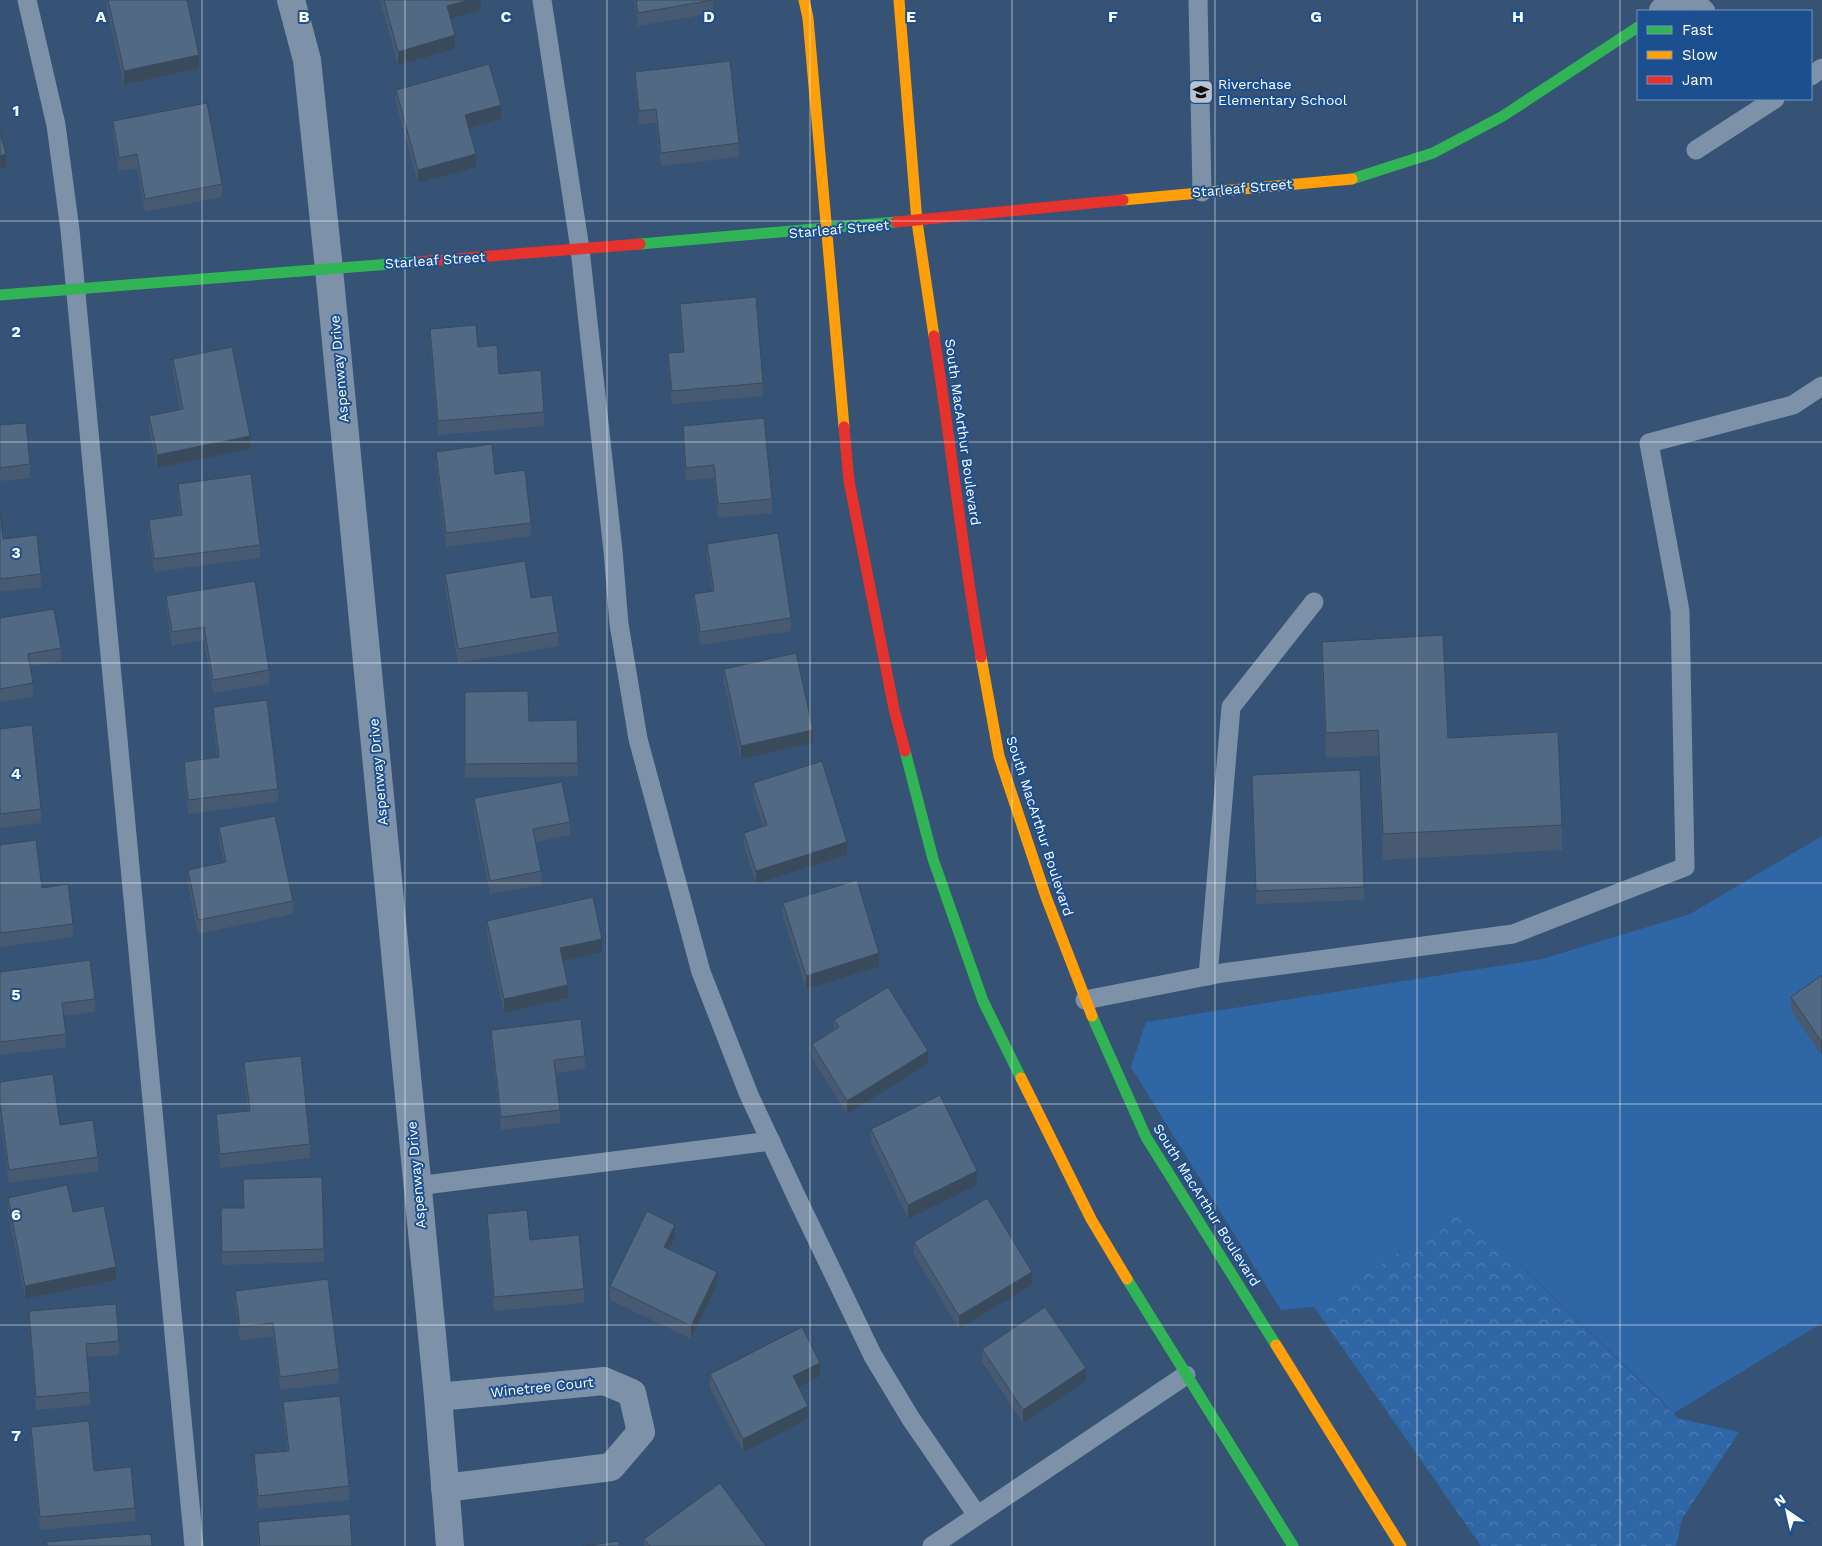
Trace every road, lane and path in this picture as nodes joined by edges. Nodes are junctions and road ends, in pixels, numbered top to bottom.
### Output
1 (27, 0) edge
2 (291, 0) edge
3 (542, 0) edge
4 (804, 0) edge
5 (899, 0) edge
6 (1198, 0) edge
7 (1680, 0) edge
8 (1695, 0) edge
9 (1665, 10) edge
10 (1705, 10) edge
11 (1637, 28) edge
12 (1773, 100) edge
13 (1696, 150) dead end
14 (1202, 192) junction
15 (917, 222) junction
16 (826, 230) junction
17 (580, 249) junction
18 (329, 269) junction
19 (76, 289) junction
20 (0, 295) edge
21 (1822, 386) edge
22 (1314, 602) dead end
23 (1208, 976) junction
24 (1085, 1000) junction
25 (771, 1141) junction
26 (417, 1186) junction
27 (1186, 1375) junction
28 (438, 1398) junction
29 (445, 1488) junction
30 (977, 1515) junction
31 (194, 1546) edge
32 (450, 1546) edge
33 (932, 1546) edge
34 (1293, 1546) edge
35 (1401, 1546) edge

1 - 19 lane
2 - 18 street, Aspenway Drive
3 - 17 lane
4 - 16 main road
5 - 15 main road, South MacArthur Boulevard
6 - 14 lane
7 - 9 street
8 - 10 lane
11 - 14 main road, Starleaf Street
12 - 13 lane
14 - 15 main road, Starleaf Street
15 - 16 main road, Starleaf Street
15 - 24 main road, South MacArthur Boulevard
16 - 17 main road, Starleaf Street
16 - 27 main road
17 - 18 main road, Starleaf Street
17 - 25 lane
18 - 19 main road, Starleaf Street
18 - 26 street, Aspenway Drive
19 - 20 main road, Starleaf Street
19 - 31 lane
21 - 23 lane
22 - 23 lane
23 - 24 lane
24 - 35 main road, South MacArthur Boulevard
25 - 26 lane
25 - 30 lane
26 - 28 street, Aspenway Drive
27 - 30 lane
27 - 34 main road
28 - 29 street, Aspenway Drive
28 - 29 street, Winetree Court
29 - 32 street, Aspenway Drive
30 - 33 lane

